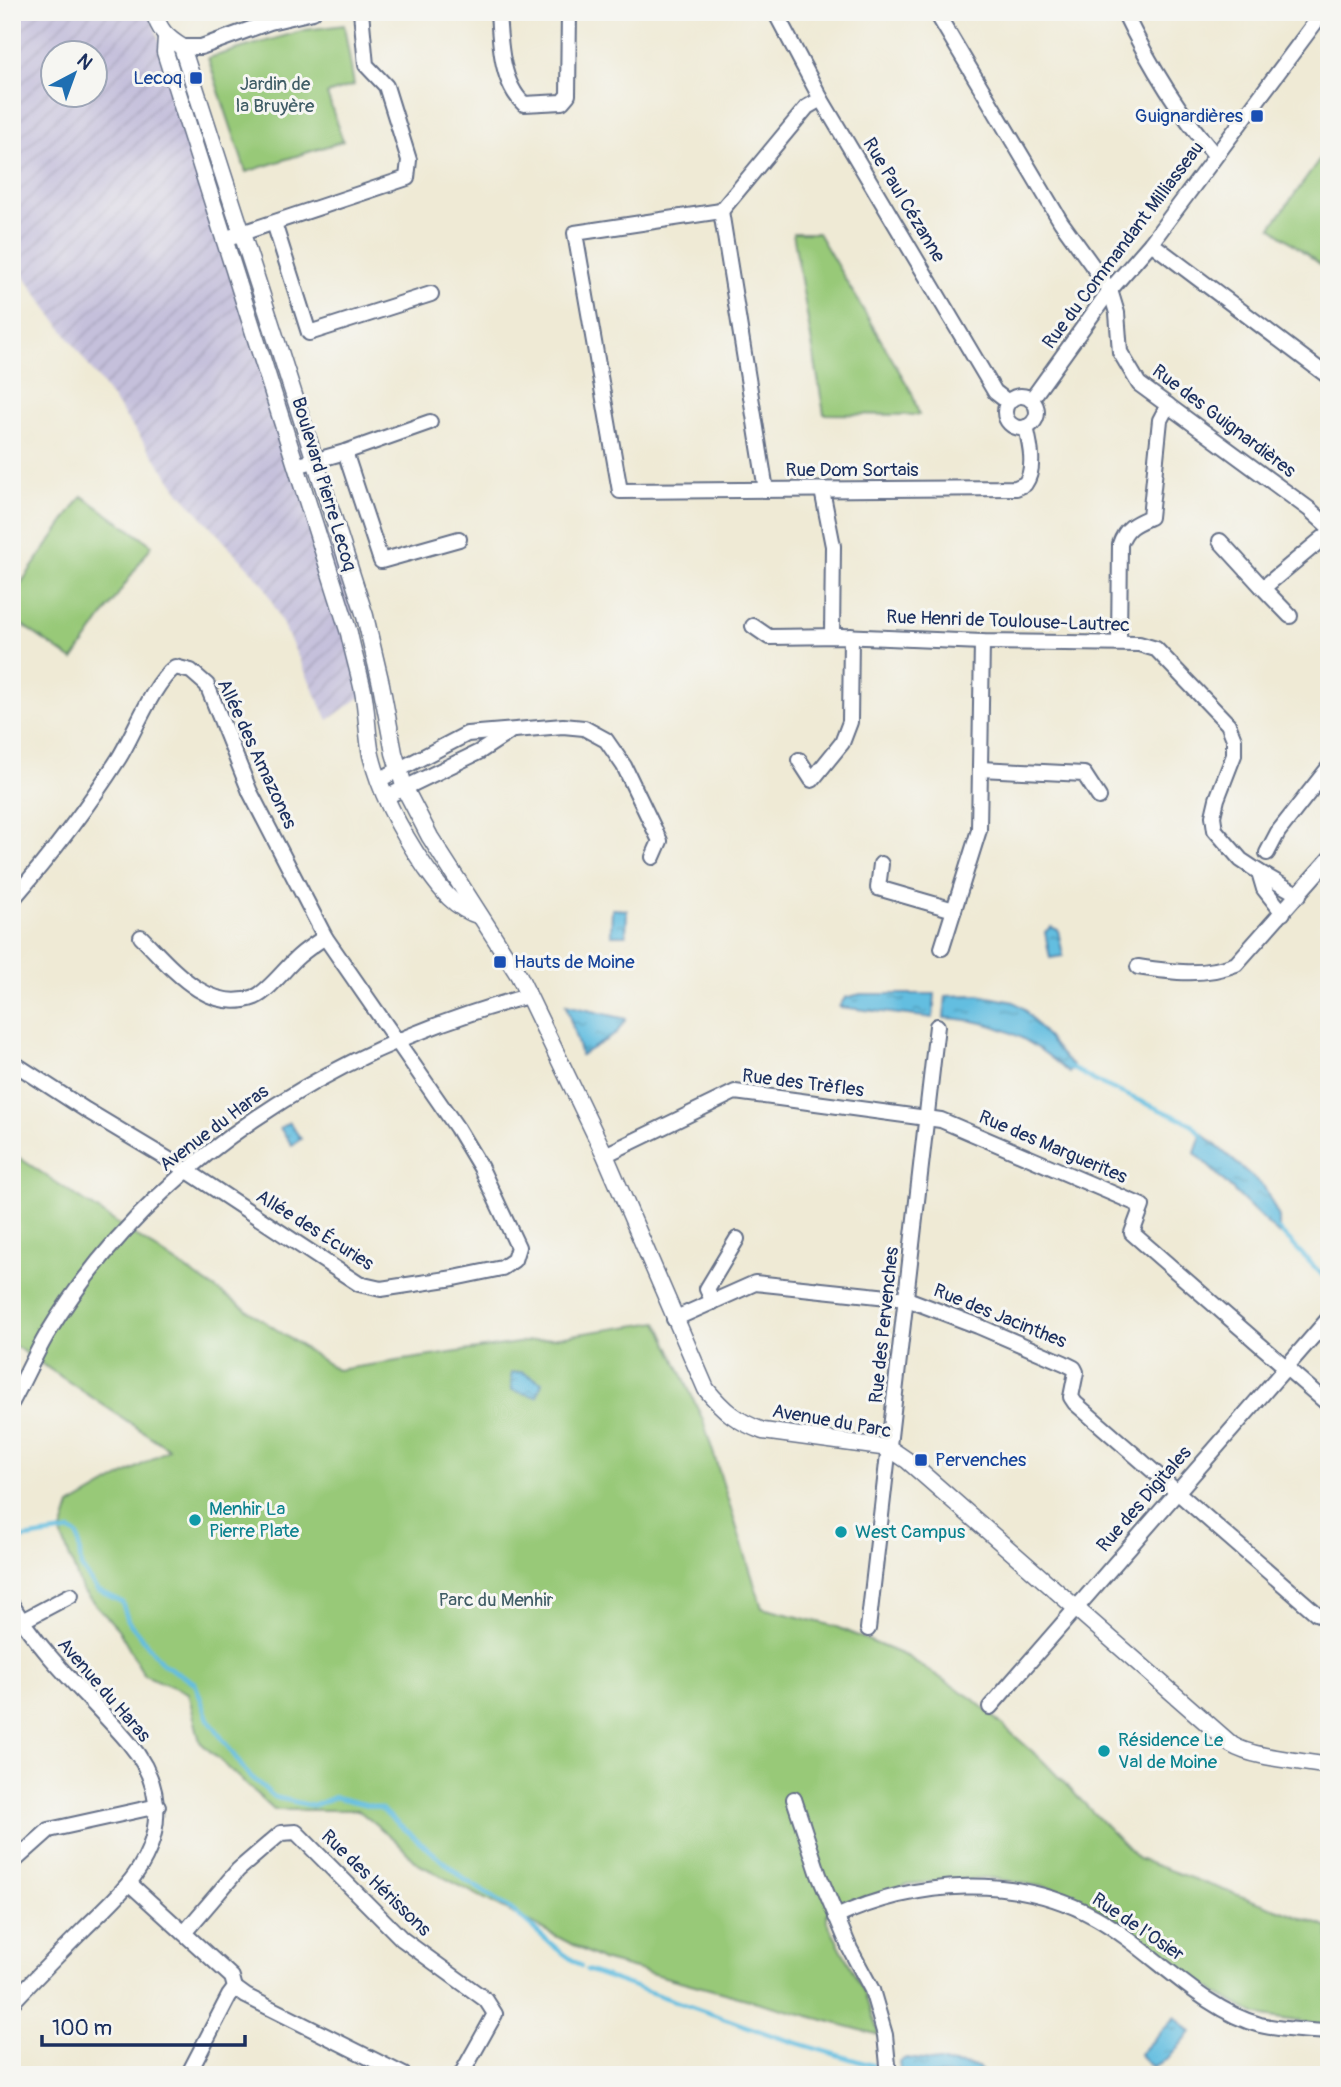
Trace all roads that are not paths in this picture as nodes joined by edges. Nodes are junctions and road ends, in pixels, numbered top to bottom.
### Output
1 (154, 12) edge
2 (313, 12) edge
3 (361, 12) edge
4 (498, 12) edge
5 (569, 12) edge
6 (775, 12) edge
7 (936, 12) edge
8 (1124, 12) edge
9 (1323, 12) edge
10 (269, 17) edge
11 (166, 37) junction
12 (182, 47) junction
13 (821, 99) junction
14 (1215, 155) junction
15 (721, 211) junction
16 (274, 223) junction
17 (242, 233) junction
18 (224, 239) junction
19 (1151, 243) junction
20 (1110, 290) junction
21 (431, 294) dead end
22 (1329, 377) edge
23 (1031, 400) junction
24 (1008, 402) junction
25 (1168, 405) junction
26 (429, 422) dead end
27 (1026, 427) junction
28 (345, 452) junction
29 (315, 460) junction
30 (296, 466) junction
31 (766, 490) junction
32 (822, 490) junction
33 (1329, 527) edge
34 (1329, 533) edge
35 (458, 538) dead end
36 (1220, 541) dead end
37 (1263, 588) junction
38 (1290, 616) dead end
39 (754, 626) dead end
40 (832, 636) junction
41 (851, 636) junction
42 (982, 642) junction
43 (1119, 642) junction
44 (512, 731) junction
45 (799, 760) dead end
46 (1329, 767) edge
47 (980, 769) junction
48 (398, 770) junction
49 (379, 780) junction
50 (405, 789) junction
51 (386, 797) junction
52 (1099, 797) dead end
53 (1266, 853) dead end
54 (653, 857) dead end
55 (1329, 859) edge
56 (881, 864) dead end
57 (1259, 872) junction
58 (1299, 895) junction
59 (12, 900) edge
60 (954, 910) junction
61 (1283, 913) junction
62 (480, 916) junction
63 (141, 937) dead end
64 (325, 937) junction
65 (942, 948) dead end
66 (1138, 967) dead end
67 (528, 996) junction
68 (937, 1026) dead end
69 (397, 1041) junction
70 (12, 1062) edge
71 (926, 1117) junction
72 (605, 1155) junction
73 (186, 1170) junction
74 (737, 1239) dead end
75 (907, 1299) junction
76 (713, 1302) junction
77 (1329, 1318) edge
78 (674, 1319) junction
79 (1285, 1367) junction
80 (12, 1402) edge
81 (1329, 1405) edge
82 (889, 1448) junction
83 (1177, 1492) junction
84 (71, 1595) dead end
85 (12, 1605) edge
86 (1075, 1608) junction
87 (1329, 1618) edge
88 (24, 1625) junction
89 (868, 1629) dead end
90 (13, 1636) edge
91 (990, 1707) dead end
92 (1329, 1766) edge
93 (794, 1799) dead end
94 (158, 1806) junction
95 (12, 1863) edge
96 (129, 1883) junction
97 (836, 1917) junction
98 (184, 1933) junction
99 (235, 1988) junction
100 (12, 2003) edge
101 (1329, 2032) edge
102 (464, 2073) edge
103 (188, 2075) edge
104 (404, 2075) edge
105 (889, 2075) edge

1 - 11 street, Boulevard Pierre Lecoq
2 - 10 street
3 - 16 street
4 - 5 street
6 - 13 street, Rue Paul Cézanne
7 - 20 street
8 - 14 street
9 - 14 street, Rue du Commandant Milliasseau
10 - 12 street
11 - 12 street
11 - 18 street, Boulevard Pierre Lecoq
12 - 17 street, Boulevard Pierre Lecoq
13 - 15 street
13 - 24 street, Rue Paul Cézanne
14 - 19 street, Rue du Commandant Milliasseau
15 - 31 street
15 - 31 street, Rue Dom Sortais
16 - 17 street
16 - 21 street
17 - 18 street
17 - 29 street, Boulevard Pierre Lecoq
18 - 30 street, Boulevard Pierre Lecoq
19 - 20 street, Rue du Commandant Milliasseau
19 - 22 street
20 - 23 street, Rue du Commandant Milliasseau
20 - 25 street, Rue des Guignardières
23 - 24 street
23 - 27 street
24 - 27 street
25 - 33 street, Rue des Guignardières
25 - 43 street
26 - 28 street
27 - 32 street, Rue Dom Sortais
28 - 29 street
28 - 35 street
29 - 30 street
29 - 48 street, Boulevard Pierre Lecoq
30 - 49 street, Boulevard Pierre Lecoq
31 - 32 street, Rue Dom Sortais
32 - 40 street
34 - 37 street
36 - 37 street
37 - 38 street
39 - 40 street, Rue Henri de Toulouse-Lautrec
40 - 41 street, Rue Henri de Toulouse-Lautrec
41 - 42 street, Rue Henri de Toulouse-Lautrec
41 - 45 street
42 - 43 street, Rue Henri de Toulouse-Lautrec
42 - 47 street
43 - 57 street, Rue Henri de Toulouse-Lautrec
44 - 48 street
44 - 50 street
44 - 54 street
46 - 53 street
47 - 52 street
47 - 60 street
48 - 49 street
48 - 50 street, Boulevard Pierre Lecoq
49 - 51 street, Boulevard Pierre Lecoq
50 - 51 street
50 - 62 street, Boulevard Pierre Lecoq
51 - 62 street, Boulevard Pierre Lecoq
55 - 58 street
56 - 60 street
57 - 58 street, Rue Henri de Toulouse-Lautrec
57 - 61 street, Rue Henri de Toulouse-Lautrec
58 - 61 street
59 - 64 street, Allée des Amazones
60 - 65 street
61 - 66 street
62 - 67 street, Boulevard Pierre Lecoq
63 - 64 street
64 - 69 street, Allée des Amazones
67 - 69 street, Avenue du Haras
67 - 72 street, Avenue du Parc
68 - 71 street, Rue des Pervenches
69 - 73 street, Avenue du Haras
69 - 73 street, Allée des Écuries
70 - 73 street
71 - 72 street, Rue des Trèfles
71 - 75 street, Rue des Pervenches
71 - 79 street, Rue des Marguerites
72 - 78 street, Avenue du Parc
73 - 80 street, Avenue du Haras
74 - 76 street
75 - 76 street
75 - 82 street, Rue des Pervenches
75 - 83 street, Rue des Jacinthes
76 - 78 street
77 - 79 street, Rue des Digitales
78 - 82 street, Avenue du Parc
79 - 81 street
79 - 83 street, Rue des Digitales
82 - 86 street, Avenue du Parc
82 - 89 street, Rue des Pervenches
83 - 86 street, Rue des Digitales
83 - 87 street
84 - 88 street
85 - 88 street, Avenue du Haras
86 - 91 street, Rue des Digitales
86 - 92 street, Avenue du Parc
88 - 90 street
88 - 94 street, Avenue du Haras
93 - 97 street
94 - 95 street
94 - 96 street, Avenue du Haras
96 - 98 street
96 - 100 street, Avenue du Haras
97 - 101 street, Rue de l’Osier
97 - 105 street
98 - 99 street
98 - 102 street, Rue des Hérissons
99 - 103 street
99 - 104 street

